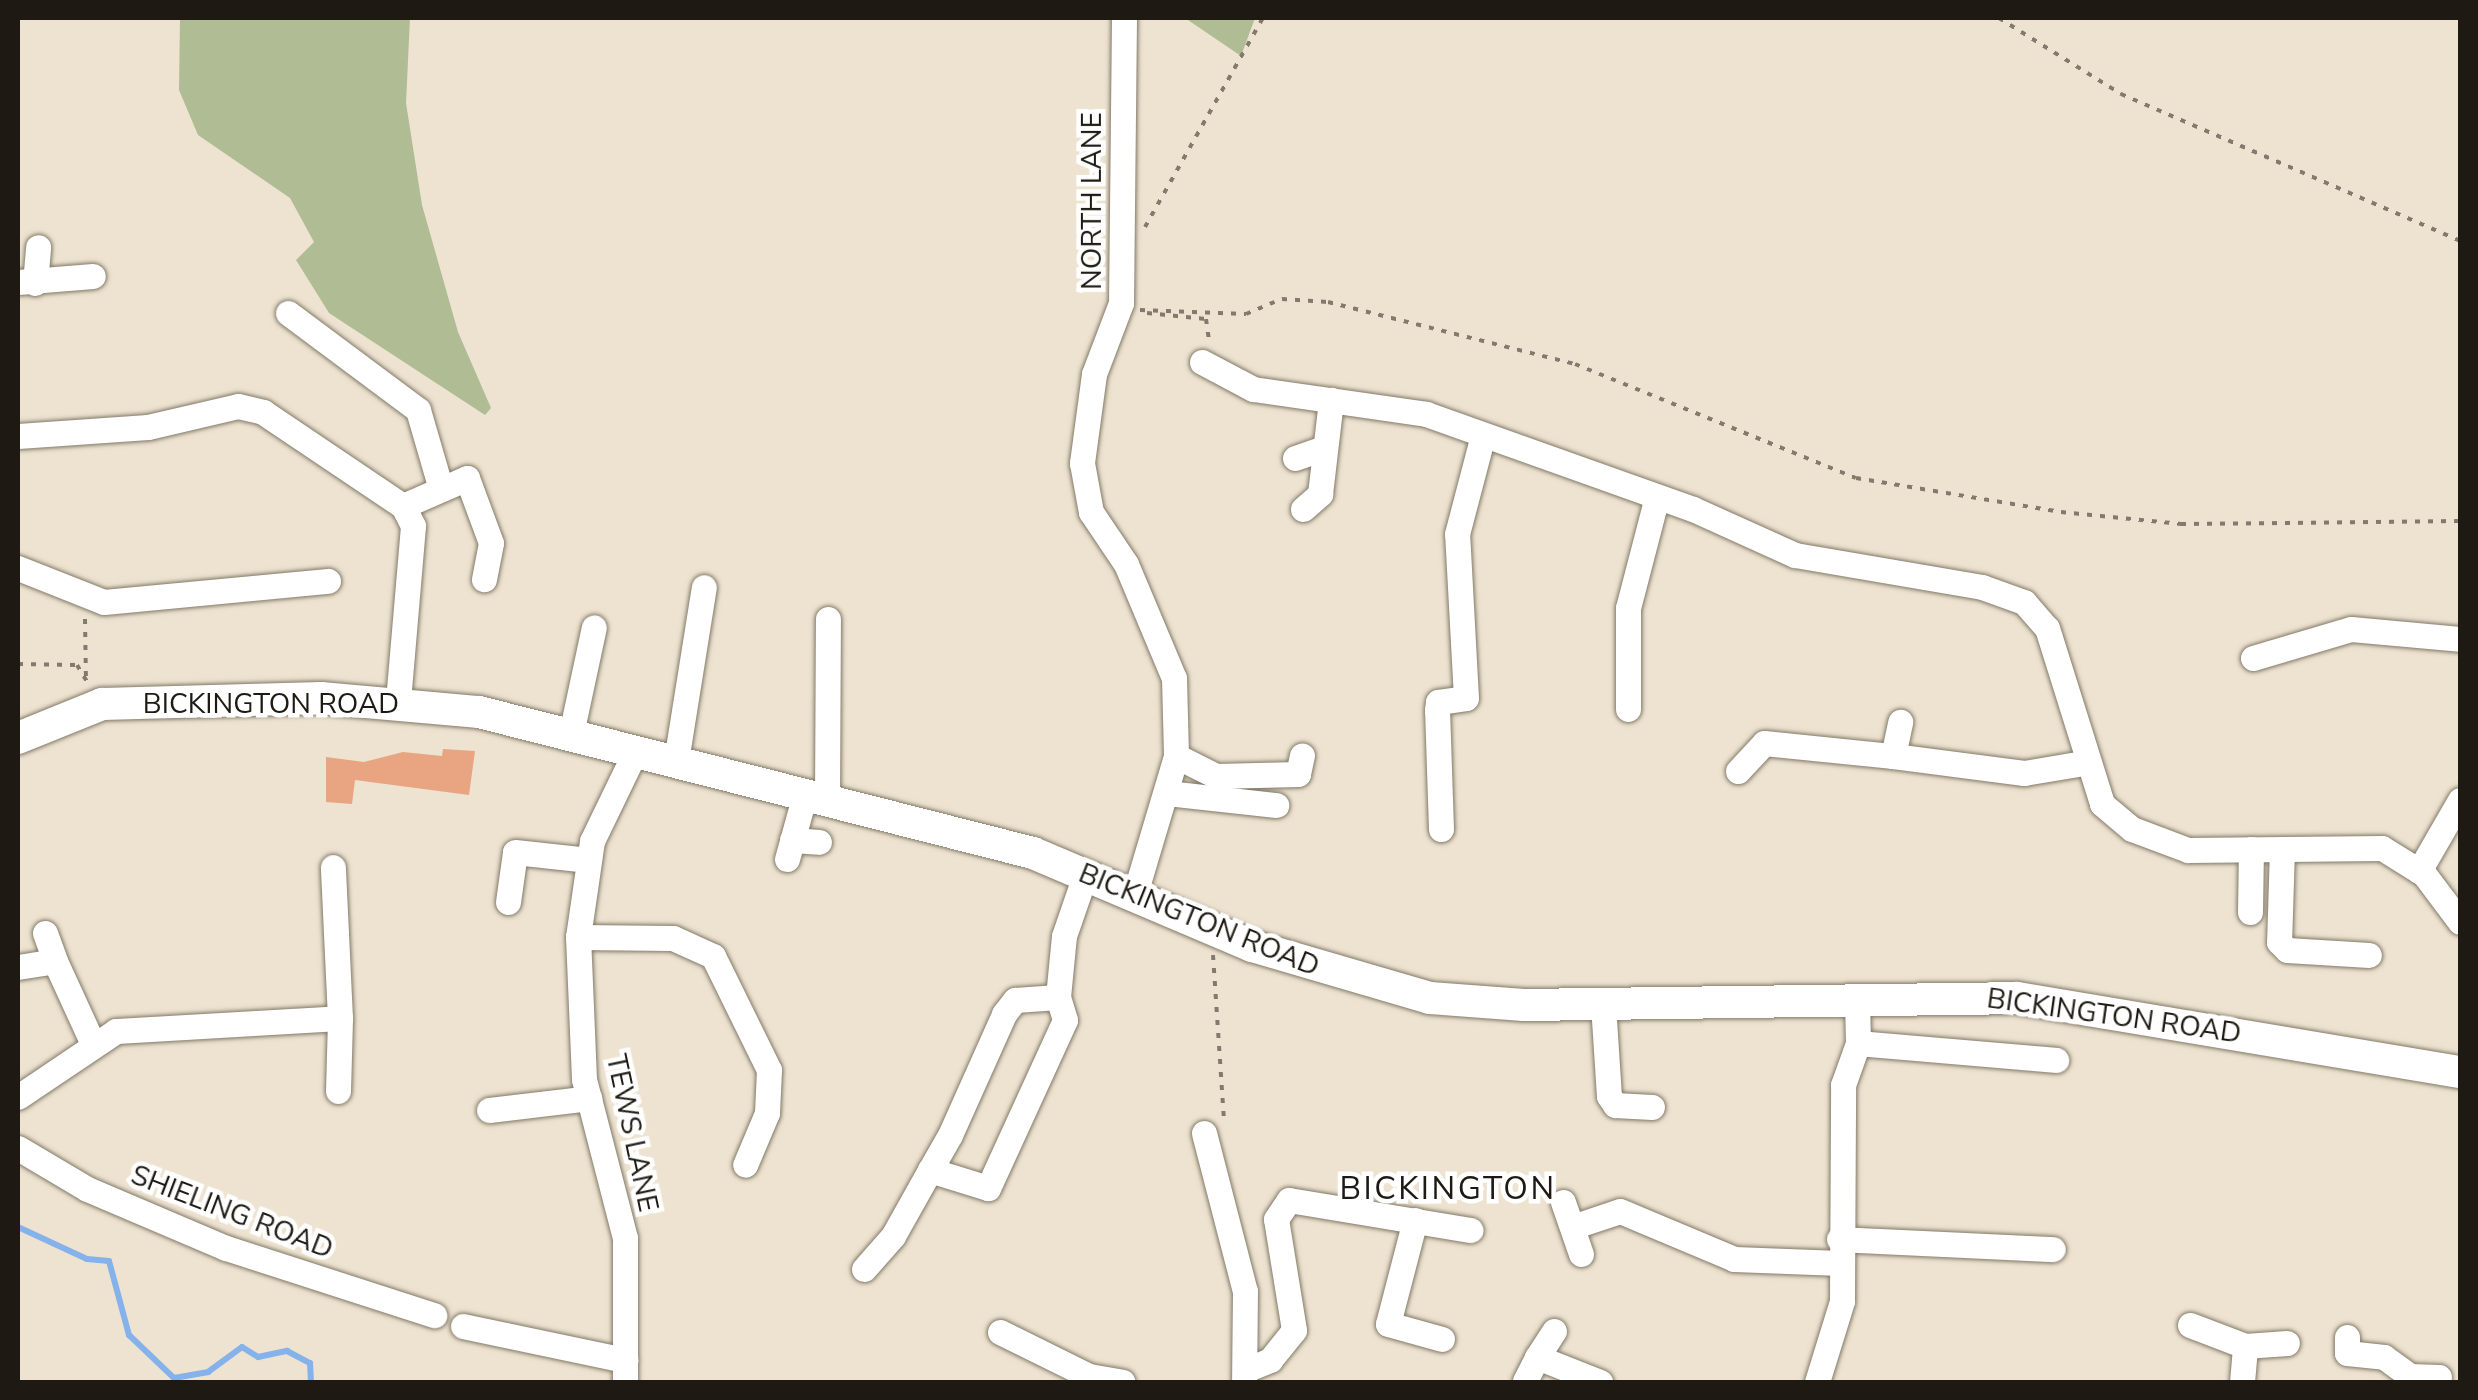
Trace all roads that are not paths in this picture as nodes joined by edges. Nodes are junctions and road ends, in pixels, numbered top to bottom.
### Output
1 (1124, 18) edge
2 (38, 247) dead end
3 (93, 276) dead end
4 (26, 282) edge
5 (288, 313) dead end
6 (1208, 366) road end
7 (1330, 400) junction
8 (1483, 435) junction
9 (18, 436) edge
10 (1321, 450) junction
11 (1295, 458) dead end
12 (440, 490) junction
13 (1657, 497) junction
14 (403, 506) junction
15 (1303, 510) dead end
16 (18, 568) edge
17 (328, 580) dead end
18 (484, 580) dead end
19 (704, 587) dead end
20 (828, 619) dead end
21 (594, 627) dead end
22 (2460, 639) edge
23 (2253, 658) dead end
24 (398, 702) junction
25 (1628, 709) dead end
26 (1900, 722) dead end
27 (571, 734) junction
28 (18, 738) edge
29 (636, 750) junction
30 (1302, 755) dead end
31 (1176, 756) junction
32 (1893, 756) junction
33 (676, 760) junction
34 (2084, 763) junction
35 (1738, 771) dead end
36 (1168, 793) junction
37 (816, 797) junction
38 (2460, 800) edge
39 (1276, 804) dead end
40 (1442, 829) dead end
41 (819, 842) dead end
42 (2251, 849) junction
43 (2282, 849) junction
44 (589, 860) junction
45 (334, 867) dead end
46 (2419, 871) junction
47 (1086, 872) junction
48 (1136, 890) junction
49 (508, 902) dead end
50 (2250, 912) dead end
51 (2460, 922) edge
52 (44, 933) dead end
53 (578, 938) junction
54 (2369, 955) dead end
55 (54, 961) junction
56 (18, 967) edge
57 (1058, 997) junction
58 (1857, 999) junction
59 (1603, 1004) junction
60 (340, 1018) junction
61 (1858, 1043) junction
62 (93, 1044) junction
63 (2056, 1060) dead end
64 (2460, 1072) edge
65 (338, 1091) dead end
66 (18, 1097) edge
67 (589, 1098) junction
68 (1652, 1106) dead end
69 (489, 1110) dead end
70 (1204, 1133) dead end
71 (18, 1148) edge
72 (746, 1165) dead end
73 (930, 1170) junction
74 (1415, 1220) junction
75 (1471, 1230) dead end
76 (2052, 1248) dead end
77 (1840, 1251) junction
78 (1581, 1254) dead end
79 (864, 1269) dead end
80 (434, 1315) dead end
81 (463, 1326) dead end
82 (2198, 1329) dead end
83 (1554, 1331) dead end
84 (1000, 1332) dead end
85 (2347, 1337) dead end
86 (1442, 1339) dead end
87 (2286, 1343) dead end
88 (2246, 1346) junction
89 (1537, 1357) junction
90 (625, 1371) edge
91 (1246, 1376) edge
92 (2439, 1377) dead end
93 (2408, 1380) edge
94 (1525, 1381) edge
95 (1122, 1382) edge
96 (1600, 1382) edge
97 (1818, 1382) edge
98 (2242, 1382) edge

1 - 31 street, NORTH LANE
2 - 4 street
3 - 4 street
5 - 12 street
6 - 7 street
7 - 8 street
7 - 10 street
8 - 13 street
8 - 40 street
9 - 14 street
10 - 11 street
10 - 15 street
12 - 14 street
12 - 18 street
13 - 25 street
13 - 34 street
14 - 24 street
16 - 17 street
19 - 33 street
20 - 37 street
21 - 27 street
22 - 23 street
24 - 27 main road, BICKINGTON ROAD
24 - 28 main road, BICKINGTON ROAD
26 - 32 street
27 - 29 main road, BICKINGTON ROAD
29 - 33 main road, BICKINGTON ROAD
29 - 44 street, TEWS LANE
30 - 31 street
31 - 36 street, NORTH LANE
32 - 34 street
32 - 35 street
33 - 37 main road, BICKINGTON ROAD
34 - 42 street
36 - 39 street
36 - 48 street, NORTH LANE
37 - 41 street
37 - 47 main road, BICKINGTON ROAD
38 - 46 street
42 - 43 street
42 - 50 street
43 - 46 street
43 - 54 street
44 - 49 street
44 - 53 street, TEWS LANE
45 - 60 street
46 - 51 street
47 - 48 main road, BICKINGTON ROAD
47 - 57 street
48 - 59 main road, BICKINGTON ROAD
52 - 55 street
53 - 67 street, TEWS LANE
53 - 72 street
55 - 56 street
55 - 62 street
57 - 73 street
57 - 73 street
58 - 59 main road, BICKINGTON ROAD
58 - 61 street
58 - 64 main road, BICKINGTON ROAD
59 - 68 street
60 - 62 street
60 - 65 street
61 - 63 street
61 - 77 street
62 - 66 street
67 - 69 street
67 - 90 street, TEWS LANE
70 - 91 street
71 - 80 street, SHIELING ROAD
73 - 79 street
74 - 75 street
74 - 86 street
74 - 91 street
76 - 77 street
77 - 78 street
77 - 97 street
81 - 90 street, TEWS LANE
82 - 88 street
83 - 89 street
84 - 95 street
85 - 93 street
87 - 88 street
88 - 98 street
89 - 94 street
89 - 96 street
92 - 93 street

